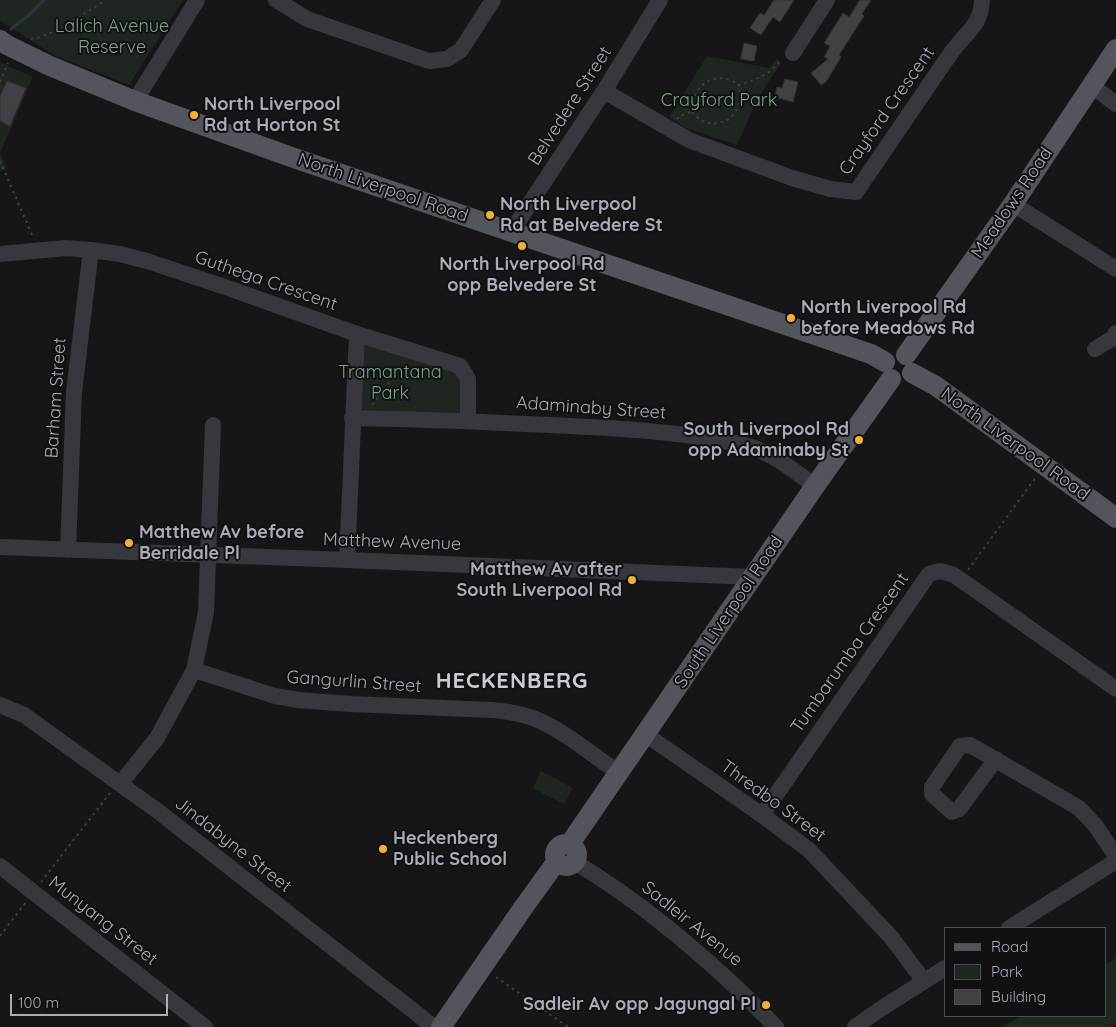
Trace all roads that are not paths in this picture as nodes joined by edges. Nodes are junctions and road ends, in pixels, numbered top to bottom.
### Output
1 (197, 0) edge
2 (276, 0) edge
3 (493, 0) edge
4 (660, 0) edge
5 (827, 0) edge
6 (982, 0) edge
7 (0, 40) edge
8 (1116, 49) edge
9 (793, 53) road end
10 (1092, 86) junction
11 (604, 91) junction
12 (134, 101) junction
13 (1116, 104) edge
14 (1013, 204) junction
15 (511, 232) junction
16 (90, 250) junction
17 (0, 254) edge
18 (1116, 269) edge
19 (1116, 333) edge
20 (357, 334) junction
21 (1095, 349) dead end
22 (909, 364) junction
23 (888, 371) junction
24 (358, 418) junction
25 (468, 420) junction
26 (213, 425) dead end
27 (815, 486) junction
28 (1116, 518) edge
29 (0, 548) edge
30 (68, 550) junction
31 (208, 556) junction
32 (347, 560) junction
33 (752, 577) junction
34 (194, 670) junction
35 (1116, 689) edge
36 (0, 705) edge
37 (645, 734) junction
38 (996, 759) dead end
39 (618, 772) junction
40 (116, 788) junction
41 (762, 815) junction
42 (566, 856) junction
43 (1116, 856) edge
44 (1116, 861) edge
45 (0, 866) edge
46 (1010, 927) edge
47 (944, 969) edge
48 (924, 981) junction
49 (205, 1027) edge
50 (434, 1027) edge
51 (441, 1027) edge
52 (776, 1027) edge
53 (854, 1027) edge

1 - 12 street
2 - 3 street
4 - 11 street, Belvedere Street
5 - 9 street
6 - 11 street, Crayford Crescent
7 - 12 main road, North Liverpool Road
8 - 10 main road, Meadows Road
10 - 13 street
10 - 14 main road, Meadows Road
11 - 15 street, Belvedere Street
12 - 15 main road, North Liverpool Road
14 - 18 street
14 - 22 main road, Meadows Road
15 - 23 main road, North Liverpool Road
16 - 17 street, Guthega Crescent
16 - 20 street, Guthega Crescent
16 - 30 street, Barham Street
19 - 21 street
20 - 24 street
20 - 25 street, Guthega Crescent
22 - 23 main road
22 - 28 main road, North Liverpool Road
23 - 27 main road, South Liverpool Road
24 - 25 street, Adaminaby Street
24 - 32 street
25 - 27 street, Adaminaby Street
26 - 31 street
27 - 33 main road, South Liverpool Road
29 - 30 street, Matthew Avenue
30 - 31 street, Matthew Avenue
31 - 32 street, Matthew Avenue
31 - 34 street
32 - 33 street, Matthew Avenue
33 - 37 main road, South Liverpool Road
34 - 39 street, Gangurlin Street
34 - 40 street
35 - 41 street, Tumbarumba Crescent
36 - 40 street, Jindabyne Street
37 - 39 main road, South Liverpool Road
37 - 41 street, Thredbo Street
38 - 43 street
39 - 42 main road, South Liverpool Road
40 - 50 street, Jindabyne Street
41 - 48 street, Thredbo Street
42 - 51 main road, South Liverpool Road
42 - 52 street, Sadleir Avenue
44 - 46 street
45 - 49 street, Munyang Street
47 - 48 street
48 - 53 street

